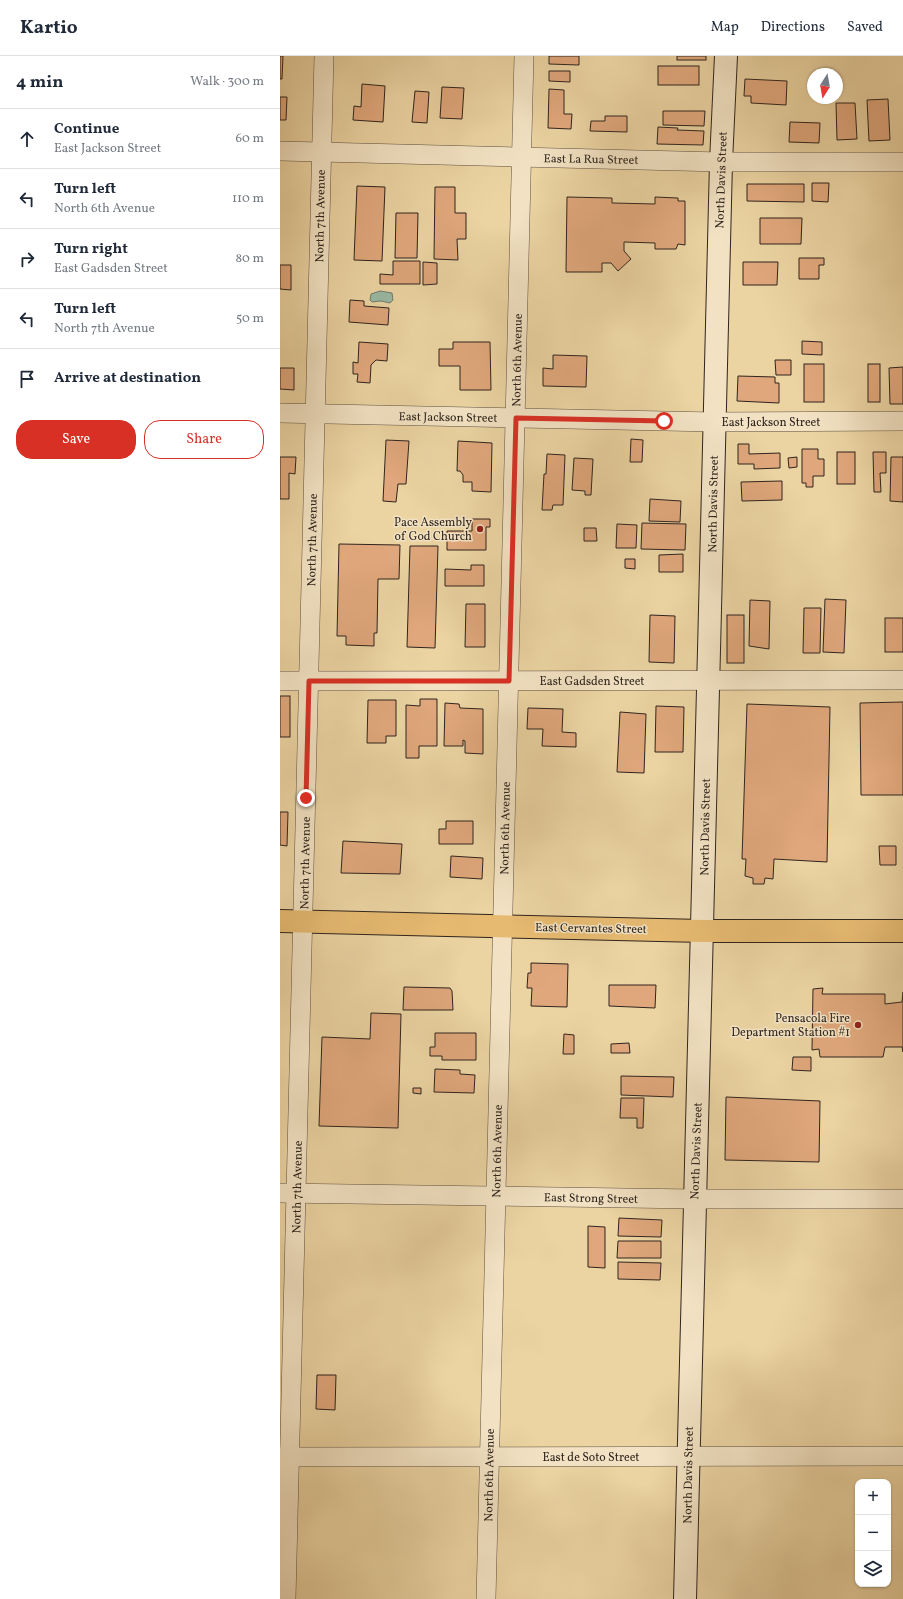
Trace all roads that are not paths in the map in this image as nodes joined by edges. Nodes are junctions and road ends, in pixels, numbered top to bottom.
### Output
1 (324, 56) edge
2 (524, 56) edge
3 (726, 56) edge
4 (280, 151) edge
5 (322, 152) junction
6 (522, 157) junction
7 (721, 162) junction
8 (903, 162) edge
9 (280, 413) edge
10 (315, 413) junction
11 (516, 418) junction
12 (903, 421) edge
13 (714, 422) junction
14 (709, 680) junction
15 (903, 680) edge
16 (280, 681) edge
17 (309, 681) junction
18 (509, 681) junction
19 (280, 921) edge
20 (303, 921) junction
21 (503, 926) junction
22 (703, 931) junction
23 (903, 931) edge
24 (288, 1193) edge
25 (496, 1196) junction
26 (694, 1199) junction
27 (903, 1199) edge
28 (689, 1456) junction
29 (903, 1456) edge
30 (285, 1457) edge
31 (489, 1457) junction
32 (286, 1599) edge
33 (486, 1599) edge
34 (685, 1599) edge

1 - 5 street, North 7th Avenue
2 - 6 street, North 6th Avenue
3 - 7 main road, North Davis Street
4 - 5 street, East La Rua Street
5 - 6 street, East La Rua Street
5 - 10 street, North 7th Avenue
6 - 7 street, East La Rua Street
6 - 11 street, North 6th Avenue
7 - 8 street, East La Rua Street
7 - 13 main road, North Davis Street
9 - 10 street, East Jackson Street
10 - 11 street, East Jackson Street
10 - 17 street, North 7th Avenue
11 - 13 street, East Jackson Street
11 - 18 street, North 6th Avenue
12 - 13 street, East Jackson Street
13 - 14 main road, North Davis Street
14 - 15 street, East Gadsden Street
14 - 18 street, East Gadsden Street
14 - 22 main road, North Davis Street
16 - 17 street, East Gadsden Street
17 - 18 street, East Gadsden Street
17 - 20 street, North 7th Avenue
18 - 21 street, North 6th Avenue
19 - 20 main road, East Cervantes Street
20 - 21 main road, East Cervantes Street
20 - 24 street, North 7th Avenue
21 - 22 main road, East Cervantes Street
21 - 25 street, North 6th Avenue
22 - 23 main road, East Cervantes Street
22 - 26 main road, North Davis Street
24 - 25 street, East Strong Street
24 - 30 street, North 7th Avenue
25 - 26 street, East Strong Street
25 - 31 street, North 6th Avenue
26 - 27 street, East Strong Street
26 - 28 main road, North Davis Street
28 - 29 street, East de Soto Street
28 - 31 street, East de Soto Street
28 - 34 main road, North Davis Street
30 - 31 street, East de Soto Street
30 - 32 street, North 7th Avenue
31 - 33 street, North 6th Avenue

